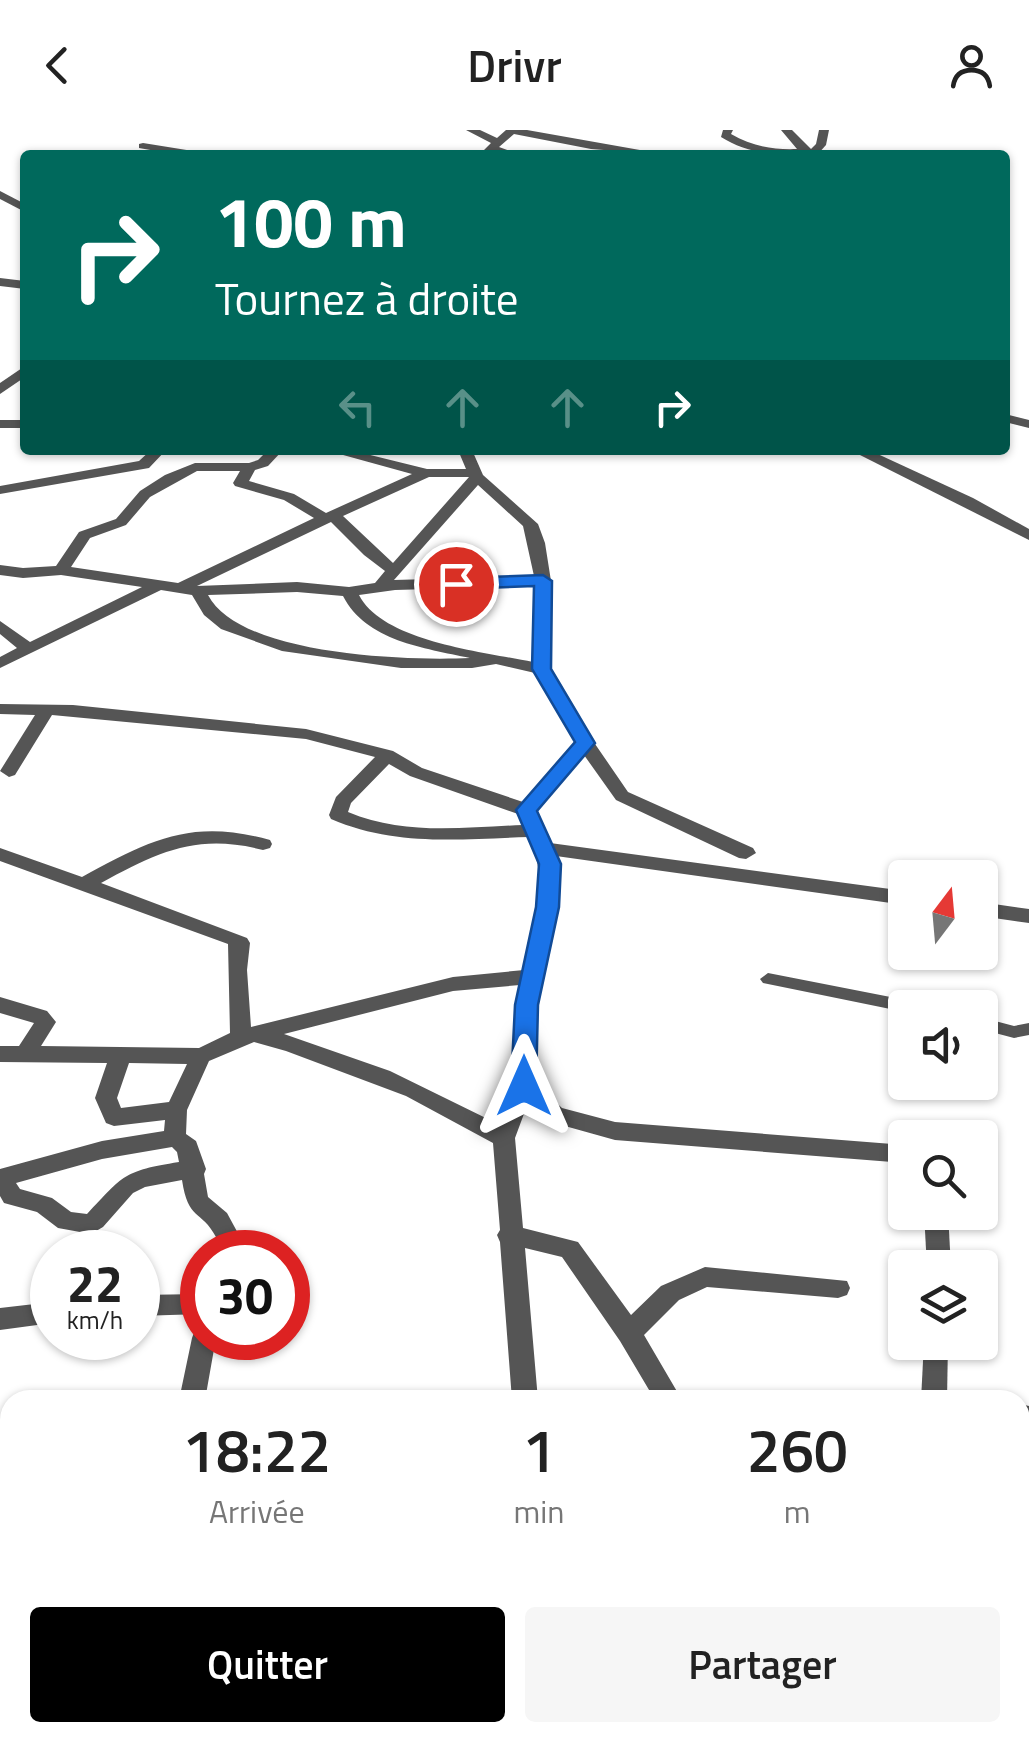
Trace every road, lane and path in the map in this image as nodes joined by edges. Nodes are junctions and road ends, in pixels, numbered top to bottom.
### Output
1 (471, 130) edge
2 (511, 130) edge
3 (728, 130) edge
4 (786, 130) edge
5 (143, 146) dead end
6 (490, 148) edge
7 (167, 150) edge
8 (619, 150) edge
9 (773, 150) edge
10 (806, 150) edge
11 (20, 374) edge
12 (0, 390) edge
13 (154, 455) edge
14 (271, 455) edge
15 (353, 455) edge
16 (466, 455) edge
17 (868, 455) edge
18 (250, 468) junction
19 (427, 473) junction
20 (476, 475) junction
21 (0, 490) edge
22 (330, 517) junction
23 (1029, 535) edge
24 (394, 569) junction
25 (0, 570) edge
26 (61, 570) junction
27 (543, 581) junction
28 (159, 585) junction
29 (380, 588) junction
30 (178, 589) junction
31 (198, 591) junction
32 (348, 592) junction
33 (0, 626) edge
34 (28, 649) junction
35 (498, 659) junction
36 (0, 663) edge
37 (541, 669) junction
38 (48, 708) junction
39 (0, 709) edge
40 (585, 743) junction
41 (387, 755) junction
42 (8, 771) dead end
43 (526, 810) junction
44 (540, 840) junction
45 (264, 844) dead end
46 (746, 853) dead end
47 (0, 854) edge
48 (84, 884) junction
49 (888, 895) edge
50 (998, 912) edge
51 (1029, 916) edge
52 (533, 976) junction
53 (768, 979) dead end
54 (888, 1003) edge
55 (0, 1005) edge
56 (998, 1028) edge
57 (1029, 1029) edge
58 (247, 1035) junction
59 (0, 1054) edge
60 (25, 1055) junction
61 (201, 1056) junction
62 (120, 1057) junction
63 (524, 1086) junction
64 (176, 1110) junction
65 (175, 1138) junction
66 (504, 1138) junction
67 (888, 1153) edge
68 (195, 1170) junction
69 (1, 1178) edge
70 (224, 1230) edge
71 (510, 1236) junction
72 (838, 1288) dead end
73 (30, 1315) edge
74 (0, 1319) edge
75 (630, 1333) junction
76 (200, 1360) edge
77 (935, 1360) edge
78 (194, 1390) edge
79 (524, 1390) edge
80 (662, 1390) edge
81 (934, 1390) edge

1 - 6 street
2 - 6 street
2 - 8 street
3 - 9 street
4 - 10 street
5 - 7 street
11 - 12 street
13 - 21 street
14 - 18 street
15 - 19 street
16 - 20 street
17 - 23 street
18 - 22 street
18 - 26 street
19 - 20 street
19 - 22 street
20 - 24 street
20 - 27 street
22 - 24 street
22 - 30 street
24 - 29 street
25 - 26 street
26 - 28 street
27 - 29 street
27 - 37 street
28 - 30 street
28 - 34 street
29 - 32 street
30 - 31 street
31 - 32 street
31 - 35 street
32 - 35 street
33 - 34 street
34 - 36 street
35 - 37 street
37 - 40 street
38 - 39 street
38 - 41 street
38 - 42 street
40 - 43 street
40 - 46 street
41 - 43 street
41 - 44 street
43 - 44 street
44 - 49 street
44 - 52 street
45 - 48 street
47 - 48 street
48 - 58 street
50 - 51 street
52 - 58 street
52 - 63 street
53 - 54 lane
55 - 60 street
56 - 57 lane
58 - 61 street
58 - 66 street
59 - 60 street
60 - 62 street
61 - 62 street
61 - 64 street
62 - 64 street
63 - 66 street
63 - 67 street
64 - 65 street
65 - 68 street
65 - 69 street
66 - 71 street
68 - 69 street
68 - 70 street
71 - 75 street
71 - 79 street
72 - 75 street
73 - 74 street
75 - 80 street
76 - 78 street
77 - 81 street

